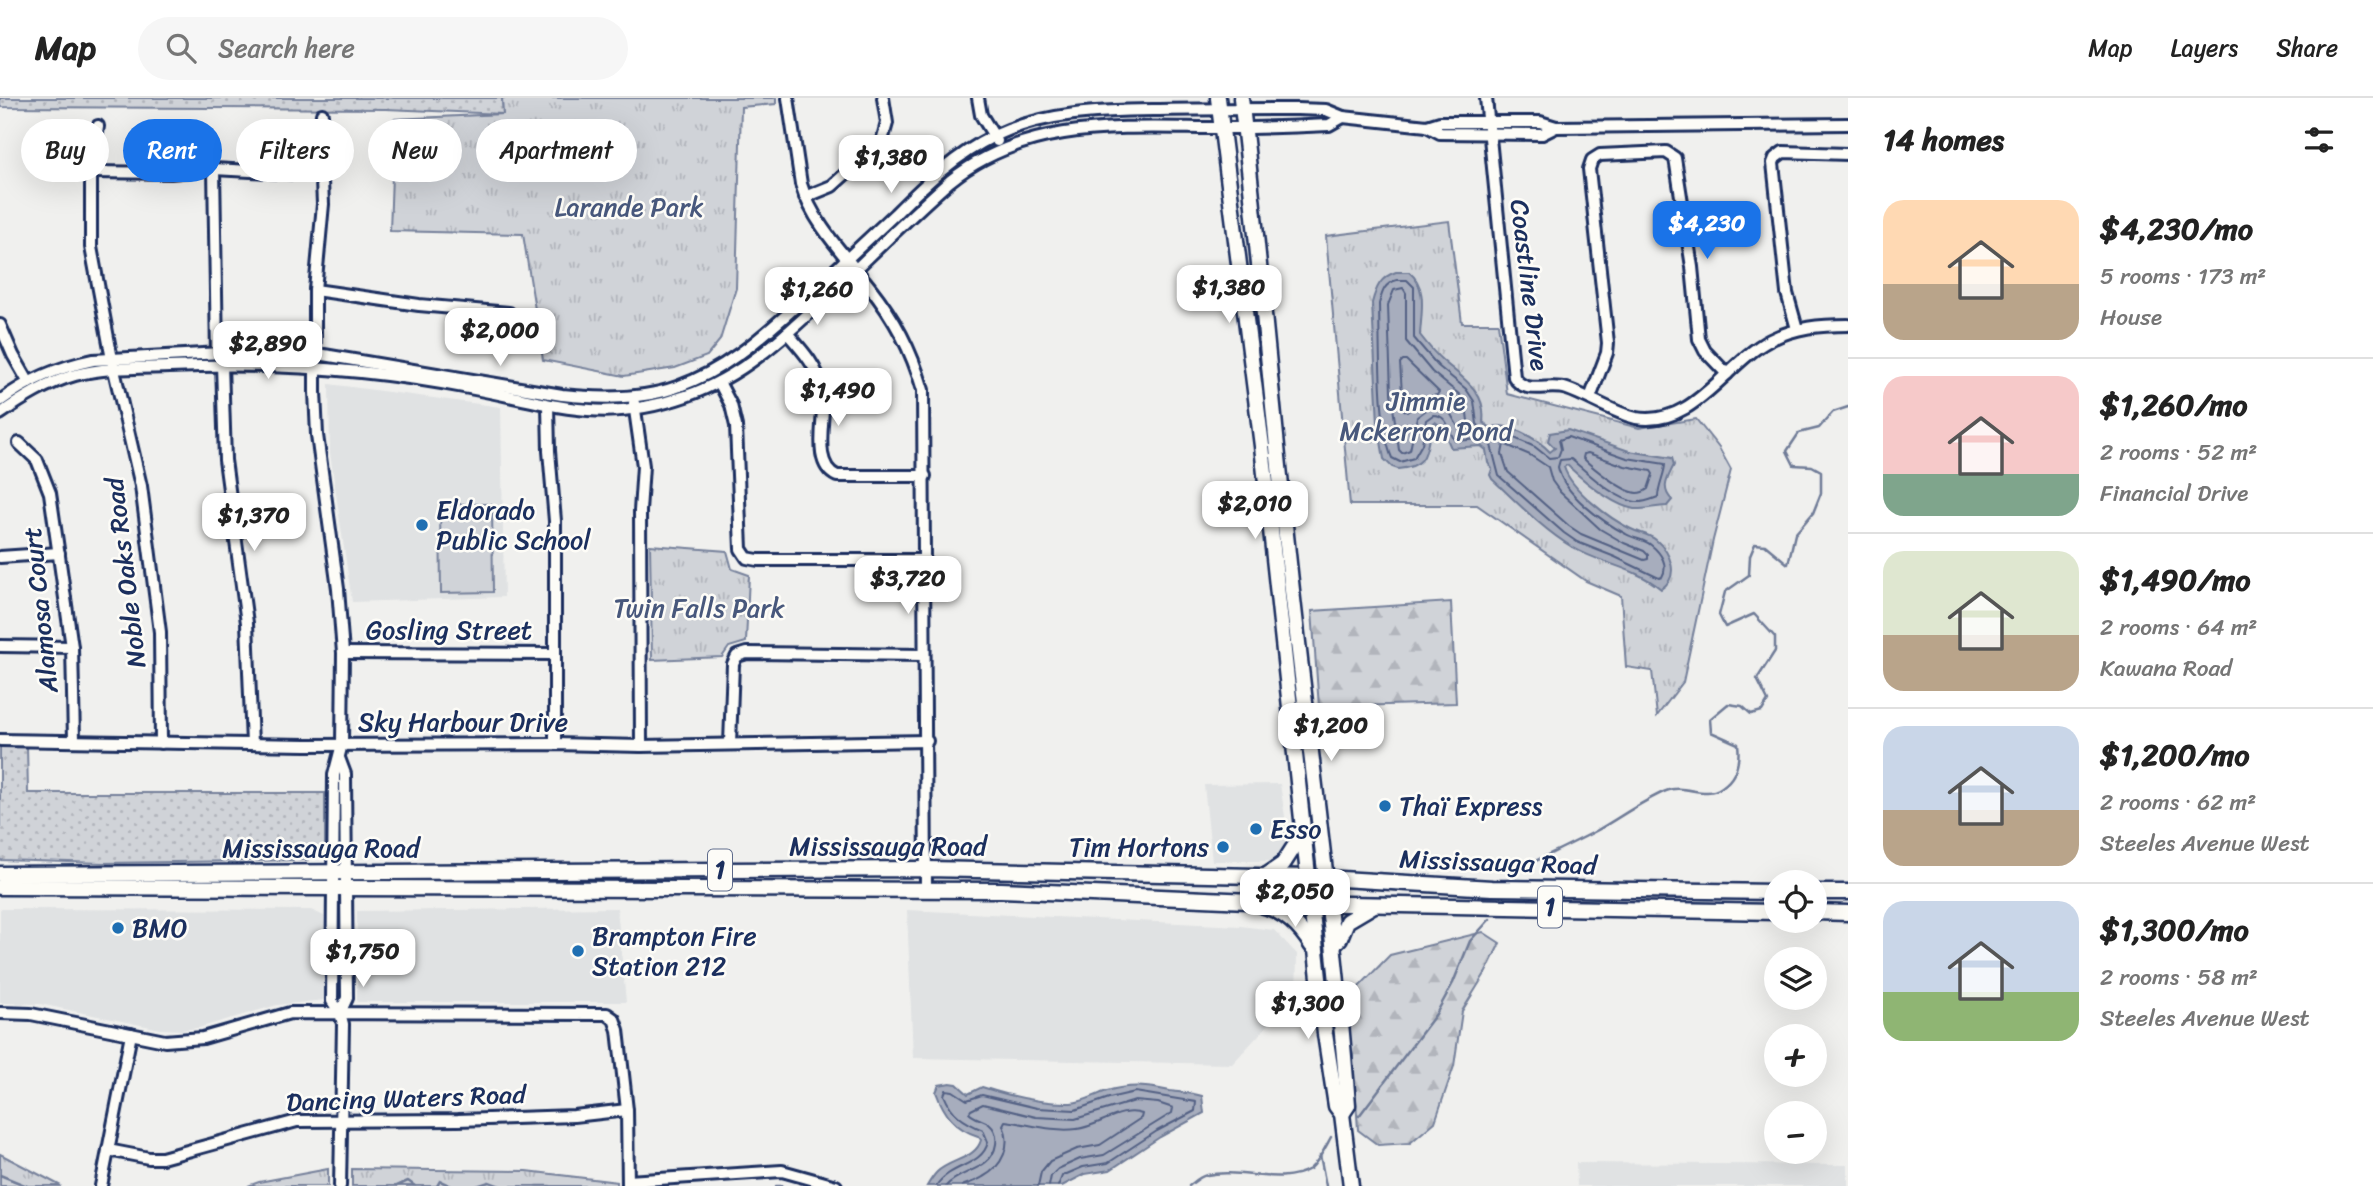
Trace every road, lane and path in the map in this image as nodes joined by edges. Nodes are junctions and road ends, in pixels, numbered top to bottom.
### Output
1 (788, 98) edge
2 (883, 98) edge
3 (978, 98) edge
4 (1486, 98) edge
5 (1219, 103) edge
6 (1242, 103) edge
7 (322, 114) dead end
8 (1343, 117) junction
9 (322, 119) edge
10 (1488, 121) junction
11 (1848, 124) edge
12 (1427, 126) junction
13 (1556, 127) junction
14 (1222, 128) junction
15 (1245, 128) junction
16 (1489, 135) junction
17 (994, 136) junction
18 (1002, 149) junction
19 (1848, 153) edge
20 (91, 182) edge
21 (214, 182) edge
22 (322, 182) edge
23 (805, 197) junction
24 (848, 259) junction
25 (856, 269) junction
26 (315, 290) junction
27 (509, 313) dead end
28 (0, 325) edge
29 (1848, 325) edge
30 (1797, 329) junction
31 (787, 333) junction
32 (217, 354) junction
33 (315, 354) junction
34 (113, 364) junction
35 (222, 365) junction
36 (315, 367) junction
37 (1727, 374) junction
38 (719, 382) junction
39 (29, 383) junction
40 (634, 397) junction
41 (1590, 398) junction
42 (0, 401) edge
43 (548, 405) junction
44 (635, 409) junction
45 (0, 414) edge
46 (19, 443) dead end
47 (925, 476) junction
48 (59, 553) junction
49 (0, 557) edge
50 (925, 560) junction
51 (0, 646) edge
52 (72, 647) junction
53 (343, 653) junction
54 (555, 654) junction
55 (924, 655) junction
56 (0, 740) edge
57 (74, 740) junction
58 (927, 741) junction
59 (161, 743) junction
60 (252, 744) junction
61 (342, 744) junction
62 (555, 744) junction
63 (730, 744) junction
64 (641, 746) junction
65 (1303, 833) junction
66 (928, 869) junction
67 (340, 872) junction
68 (0, 874) edge
69 (1262, 877) junction
70 (1308, 877) junction
71 (1327, 879) junction
72 (0, 887) edge
73 (339, 889) junction
74 (926, 889) junction
75 (1764, 892) edge
76 (1827, 892) edge
77 (1848, 892) edge
78 (1239, 901) junction
79 (1310, 903) junction
80 (1330, 903) junction
81 (1375, 905) junction
82 (1764, 912) edge
83 (1827, 912) edge
84 (1848, 913) edge
85 (1334, 944) junction
86 (1315, 951) junction
87 (0, 1013) edge
88 (340, 1013) junction
89 (131, 1034) junction
90 (627, 1110) junction
91 (1342, 1114) junction
92 (341, 1120) junction
93 (108, 1150) junction
94 (628, 1183) edge
95 (101, 1186) edge
96 (341, 1186) edge
97 (836, 1186) edge
98 (1351, 1186) edge

1 - 23 street
2 - 23 street
3 - 17 street
4 - 10 street, Coastline Drive
5 - 6 street
5 - 14 main road
5 - 17 street
6 - 8 street
6 - 15 main road
7 - 9 street
8 - 12 street
8 - 15 street
10 - 12 street
10 - 13 street
10 - 16 street, Coastline Drive
11 - 13 street
12 - 16 street
13 - 16 street
14 - 15 street
14 - 18 street
14 - 65 main road
15 - 71 main road
16 - 41 street, Coastline Drive
17 - 18 street
17 - 24 street
18 - 25 street
19 - 30 street
20 - 34 street, Noble Oaks Road
21 - 32 street
22 - 26 street
23 - 24 street
24 - 25 street
24 - 40 street
25 - 31 street
25 - 47 street
26 - 27 street
26 - 33 street
28 - 39 street
29 - 30 street, Coastline Drive
30 - 37 street, Coastline Drive
31 - 38 street
31 - 47 street
32 - 33 street
32 - 34 street
33 - 36 street
33 - 40 street
34 - 35 street
34 - 39 street
34 - 45 street
34 - 59 street, Noble Oaks Road
35 - 36 street
35 - 60 street
36 - 43 street
36 - 53 street
37 - 41 street, Coastline Drive
37 - 41 street
38 - 44 street
38 - 50 street
39 - 42 street
40 - 44 street
43 - 44 street
43 - 54 street
44 - 64 street
46 - 48 street, Alamosa Court
47 - 50 street
48 - 49 street
48 - 52 street, Alamosa Court
50 - 55 street
51 - 52 street
52 - 57 street, Alamosa Court
53 - 54 street, Gosling Street
53 - 61 street
54 - 62 street
55 - 58 street
55 - 63 street
56 - 57 street, Sky Harbour Drive
57 - 59 street, Sky Harbour Drive
58 - 63 street, Sky Harbour Drive
58 - 66 street
59 - 60 street, Sky Harbour Drive
60 - 61 street, Sky Harbour Drive
61 - 62 street, Sky Harbour Drive
61 - 67 street
62 - 64 street, Sky Harbour Drive
63 - 64 street, Sky Harbour Drive
65 - 69 main road
65 - 70 main road
66 - 67 main road, Mississauga Road / 1
66 - 69 main road, Mississauga Road / 1
66 - 74 street
67 - 68 main road, Mississauga Road / 1
67 - 73 street
69 - 70 main road, Mississauga Road / 1
70 - 71 main road, Mississauga Road / 1
70 - 79 main road
71 - 75 main road, Mississauga Road / 1
71 - 80 main road
72 - 73 main road, Mississauga Road / 1
73 - 74 main road, Mississauga Road / 1
73 - 88 street
74 - 78 main road, Mississauga Road / 1
76 - 77 main road
78 - 79 main road, Mississauga Road / 1
78 - 86 main road
79 - 80 main road, Mississauga Road / 1
79 - 86 main road
80 - 81 main road, Mississauga Road / 1
80 - 85 main road
81 - 82 main road, Mississauga Road / 1
81 - 85 main road
83 - 84 main road
85 - 91 main road
86 - 91 main road
87 - 89 street
88 - 89 street
88 - 90 street
88 - 92 street
89 - 93 street
90 - 92 street, Dancing Waters Road
90 - 94 street
91 - 98 main road
92 - 93 street, Dancing Waters Road
92 - 96 street
93 - 95 street
94 - 97 street

